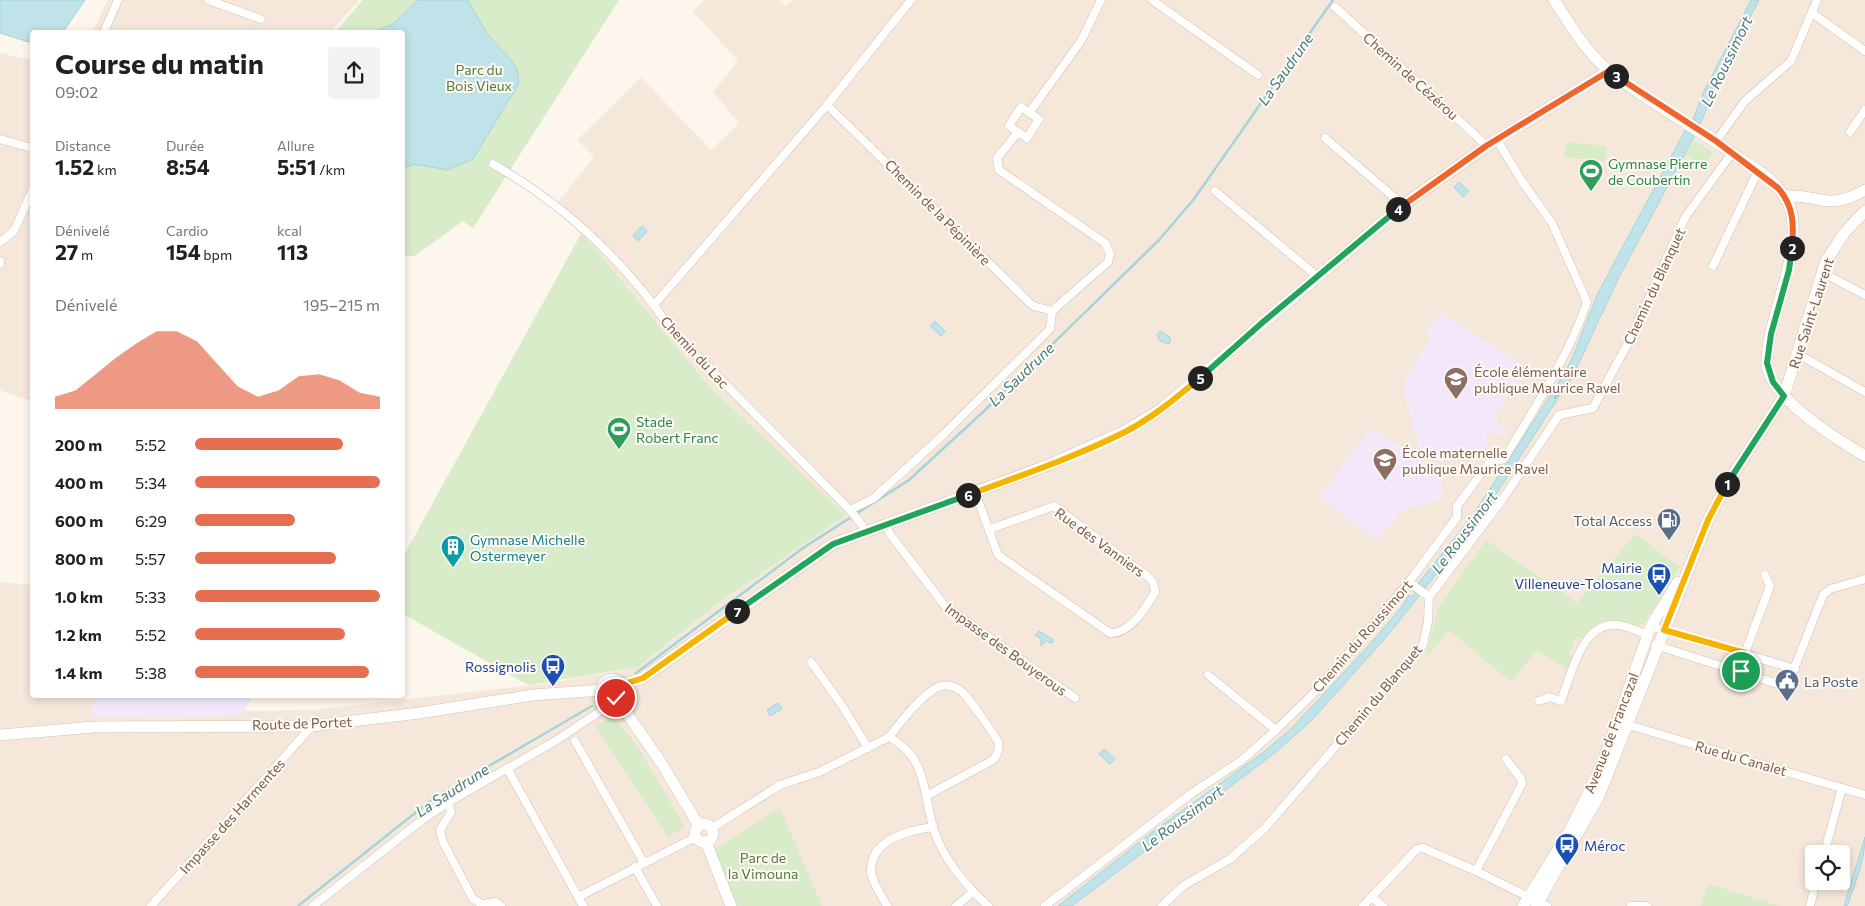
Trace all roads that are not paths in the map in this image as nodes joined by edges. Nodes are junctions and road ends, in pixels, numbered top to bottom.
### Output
1 (118, 0) edge
2 (208, 0) edge
3 (911, 0) edge
4 (1101, 0) edge
5 (1152, 0) edge
6 (1554, 0) edge
7 (1817, 0) edge
8 (1335, 7) dead end
9 (1812, 13) junction
10 (260, 19) dead end
11 (105, 30) edge
12 (1865, 51) edge
13 (1609, 71) junction
14 (1258, 76) dead end
15 (827, 105) junction
16 (1032, 110) junction
17 (1865, 110) edge
18 (1018, 132) junction
19 (1850, 132) dead end
20 (0, 138) edge
21 (1325, 138) dead end
22 (1497, 140) junction
23 (1716, 141) junction
24 (1486, 146) junction
25 (30, 147) edge
26 (1732, 153) junction
27 (493, 164) dead end
28 (1758, 171) junction
29 (1865, 190) edge
30 (1215, 192) dead end
31 (30, 195) edge
32 (1785, 196) junction
33 (1402, 205) junction
34 (1865, 211) edge
35 (0, 242) edge
36 (1713, 266) dead end
37 (1823, 273) junction
38 (1318, 277) junction
39 (1865, 295) edge
40 (654, 305) junction
41 (1052, 311) junction
42 (1798, 354) junction
43 (1865, 392) edge
44 (1784, 396) junction
45 (1865, 456) edge
46 (975, 492) junction
47 (851, 512) junction
48 (886, 526) junction
49 (863, 529) junction
50 (990, 529) junction
51 (1694, 558) junction
52 (1765, 575) dead end
53 (1865, 580) edge
54 (1409, 582) junction
55 (1429, 597) junction
56 (1664, 630) junction
57 (1648, 634) junction
58 (1657, 646) junction
59 (1745, 653) junction
60 (811, 662) dead end
61 (1795, 669) junction
62 (1741, 671) junction
63 (1208, 675) dead end
64 (621, 685) junction
65 (602, 690) junction
66 (1075, 698) dead end
67 (613, 699) junction
68 (1539, 701) dead end
69 (1622, 723) junction
70 (312, 726) junction
71 (1276, 730) junction
72 (0, 735) edge
73 (889, 737) junction
74 (575, 741) dead end
75 (868, 748) junction
76 (1506, 759) dead end
77 (507, 768) junction
78 (1842, 788) junction
79 (1865, 795) edge
80 (928, 796) junction
81 (448, 802) junction
82 (933, 827) junction
83 (712, 828) joint
84 (700, 835) junction
85 (1826, 845) edge
86 (644, 863) junction
87 (635, 867) junction
88 (1476, 871) junction
89 (1814, 890) edge
90 (973, 892) junction
91 (1371, 897) junction
92 (578, 898) junction
93 (1534, 903) edge
94 (151, 906) edge
95 (313, 906) edge
96 (502, 906) edge
97 (583, 906) edge
98 (657, 906) edge
99 (732, 906) edge
100 (886, 906) edge
101 (956, 906) edge
102 (988, 906) edge
103 (1045, 906) edge
104 (1162, 906) edge
105 (1363, 906) edge
106 (1382, 906) edge
107 (1631, 906) edge
108 (1646, 906) edge
109 (1810, 906) edge

1 - 11 street
2 - 10 street
3 - 15 street
4 - 16 street
5 - 14 street
6 - 13 street
7 - 9 street
8 - 24 street, Chemin de Cézérou
9 - 12 street
9 - 23 street
13 - 22 street
13 - 23 street
15 - 40 street
15 - 41 street, Chemin de la Pépinière
16 - 18 street
16 - 18 street
17 - 19 street
18 - 41 street
20 - 25 street
21 - 33 street
22 - 24 street
22 - 54 street, Chemin du Roussimort
23 - 26 street
24 - 33 street
26 - 28 street
26 - 55 street, Chemin du Blanquet
27 - 40 street, Chemin du Lac
28 - 32 street
28 - 36 street
29 - 32 street
30 - 38 street
31 - 35 street
32 - 44 street
33 - 38 street
34 - 37 street, Rue Saint-Laurent
37 - 39 street
37 - 42 street, Rue Saint-Laurent
38 - 46 street
40 - 47 street, Chemin du Lac
41 - 47 street
42 - 43 street
42 - 44 street, Rue Saint-Laurent
44 - 45 street
44 - 51 street, Avenue de Francazal
46 - 48 street
46 - 50 street, Rue des Vanniers
47 - 49 street, Chemin du Lac
48 - 49 street
48 - 66 street, Impasse des Bouyerous
49 - 64 street
50 - 50 street, Rue des Vanniers
51 - 56 street, Avenue de Francazal
51 - 57 street, Avenue de Francazal
52 - 59 street
53 - 61 street
54 - 55 street
54 - 71 street, Chemin du Roussimort
55 - 104 street, Chemin du Blanquet
56 - 57 street
56 - 58 street, Avenue de Francazal
56 - 59 street
57 - 58 street
57 - 68 street
57 - 69 street, Avenue de Francazal
58 - 62 street
58 - 69 street, Avenue de Francazal
59 - 61 street
59 - 62 street
60 - 75 street
61 - 62 street
63 - 71 street
64 - 65 street
64 - 67 street
65 - 67 street
65 - 70 street, Route de Portet
67 - 77 street
67 - 84 street
69 - 78 street, Rue du Canalet
69 - 93 street, Avenue de Francazal
70 - 72 street, Route de Portet
70 - 94 street, Impasse des Harmentes
71 - 103 street, Chemin du Roussimort
73 - 75 street
73 - 80 street
73 - 80 street
74 - 86 street
75 - 83 street
76 - 88 street
77 - 81 street
77 - 92 street
78 - 79 street, Rue du Canalet
78 - 85 street
80 - 82 street
81 - 95 street
81 - 96 street
82 - 90 street
82 - 100 street
83 - 84 street
84 - 86 street
84 - 99 street
86 - 87 street
87 - 92 street
87 - 98 street
88 - 91 street
88 - 93 street
89 - 109 street
90 - 101 street
90 - 102 street
91 - 105 street
91 - 106 street
92 - 97 street
107 - 108 street

